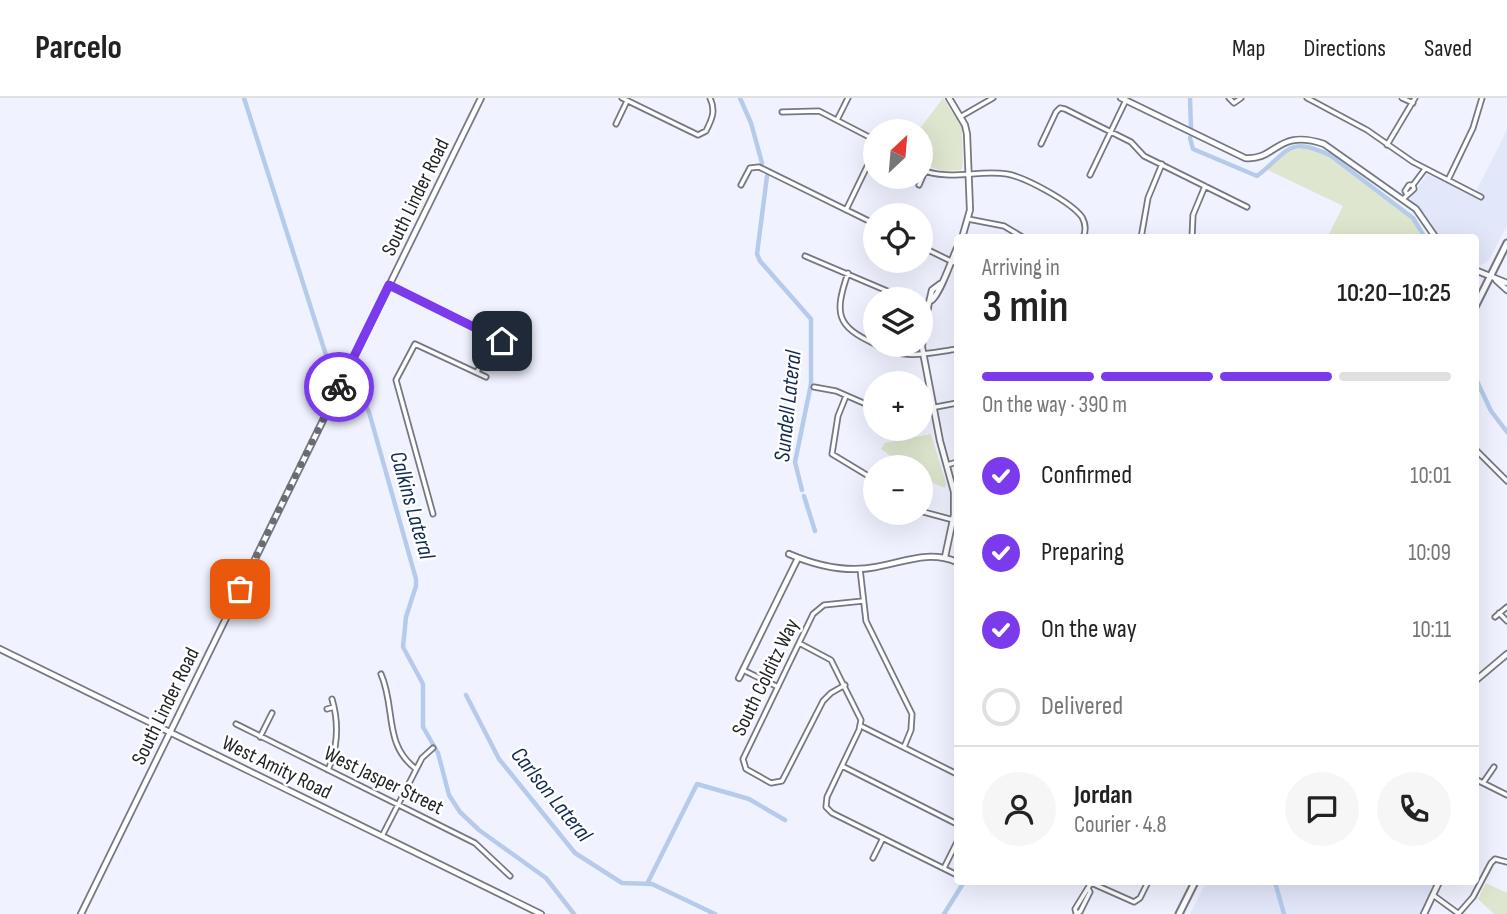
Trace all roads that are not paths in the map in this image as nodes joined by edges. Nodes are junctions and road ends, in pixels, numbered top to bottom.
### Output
1 (481, 98) edge
2 (622, 98) edge
3 (709, 98) edge
4 (848, 98) edge
5 (949, 98) edge
6 (993, 98) edge
7 (1229, 98) edge
8 (1241, 98) edge
9 (1307, 98) edge
10 (1402, 98) edge
11 (1482, 98) edge
12 (1124, 99) edge
13 (627, 101) junction
14 (1414, 101) edge
15 (782, 112) dead end
16 (960, 117) junction
17 (837, 120) junction
18 (616, 124) dead end
19 (1111, 132) junction
20 (863, 134) edge
21 (1041, 144) dead end
22 (1387, 145) junction
23 (1162, 164) junction
24 (1425, 169) junction
25 (933, 173) edge
26 (969, 174) junction
27 (863, 175) edge
28 (1090, 175) dead end
29 (1448, 180) junction
30 (741, 185) dead end
31 (1205, 186) junction
32 (1405, 196) junction
33 (1481, 197) dead end
34 (1247, 207) dead end
35 (846, 210) junction
36 (863, 218) edge
37 (968, 219) junction
38 (963, 234) edge
39 (1017, 234) edge
40 (1084, 234) edge
41 (1142, 234) edge
42 (1192, 234) edge
43 (1434, 234) edge
44 (1507, 243) edge
45 (933, 252) edge
46 (954, 254) edge
47 (805, 256) dead end
48 (951, 261) junction
49 (954, 262) edge
50 (1479, 272) edge
51 (848, 273) junction
52 (1493, 278) junction
53 (1507, 283) edge
54 (389, 285) junction
55 (879, 287) edge
56 (1507, 290) edge
57 (933, 298) edge
58 (1479, 301) edge
59 (495, 338) junction
60 (863, 339) edge
61 (502, 341) dead end
62 (954, 349) edge
63 (933, 353) edge
64 (924, 357) edge
65 (477, 372) junction
66 (486, 377) dead end
67 (814, 387) dead end
68 (846, 396) junction
69 (863, 403) edge
70 (954, 404) edge
71 (934, 408) junction
72 (1479, 453) edge
73 (954, 463) edge
74 (947, 465) junction
75 (863, 473) edge
76 (1507, 481) edge
77 (954, 492) edge
78 (433, 514) dead end
79 (933, 514) edge
80 (954, 520) edge
81 (954, 524) edge
82 (789, 554) dead end
83 (798, 558) junction
84 (945, 558) junction
85 (954, 561) edge
86 (860, 569) junction
87 (863, 601) junction
88 (1507, 607) edge
89 (1499, 613) junction
90 (1495, 617) dead end
91 (1507, 621) edge
92 (799, 643) junction
93 (0, 649) edge
94 (1507, 654) edge
95 (743, 670) junction
96 (381, 674) dead end
97 (739, 678) dead end
98 (1479, 678) edge
99 (845, 685) junction
100 (778, 687) junction
101 (332, 699) dead end
102 (334, 707) junction
103 (327, 709) dead end
104 (272, 713) dead end
105 (236, 724) dead end
106 (861, 726) junction
107 (170, 732) junction
108 (260, 737) junction
109 (904, 747) junction
110 (433, 748) dead end
111 (842, 766) junction
112 (1494, 767) dead end
113 (416, 769) junction
114 (328, 770) junction
115 (954, 772) edge
116 (1479, 781) edge
117 (1483, 783) junction
118 (1507, 795) edge
119 (398, 805) junction
120 (954, 822) edge
121 (382, 836) junction
122 (883, 838) junction
123 (954, 848) edge
124 (873, 858) dead end
125 (1507, 862) edge
126 (944, 868) junction
127 (954, 873) edge
128 (510, 876) dead end
129 (1089, 885) edge
130 (1095, 885) edge
131 (1146, 885) edge
132 (1194, 885) edge
133 (1438, 885) edge
134 (1433, 895) junction
135 (1076, 913) edge
136 (80, 914) edge
137 (541, 914) edge
138 (1179, 914) edge
139 (1424, 914) edge
140 (1459, 914) edge

1 - 54 street, South Linder Road
2 - 13 street
3 - 13 street
4 - 17 street
5 - 16 street
6 - 16 street
7 - 8 street
9 - 22 street
10 - 14 street
11 - 29 street
12 - 19 street
12 - 32 street
13 - 18 street
14 - 22 street
15 - 17 street
16 - 26 street
17 - 20 street
19 - 21 street
19 - 23 street
19 - 28 street
22 - 24 street
23 - 31 street
23 - 41 street
24 - 29 street
24 - 32 street
25 - 26 street
26 - 37 street
26 - 40 street
27 - 35 street
29 - 33 street
30 - 35 street
31 - 34 street
31 - 42 street
32 - 43 street
35 - 36 street
37 - 38 street
37 - 39 street
44 - 52 main road
45 - 48 street
46 - 48 street
47 - 51 street
48 - 49 street
48 - 57 street
50 - 52 street
51 - 55 street
51 - 60 street
52 - 53 street
52 - 56 street
52 - 58 main road
54 - 59 street
54 - 107 street, South Linder Road
59 - 61 street
59 - 65 street
62 - 63 street
64 - 71 street
65 - 66 street
65 - 78 street
67 - 68 street
68 - 69 street
68 - 75 street
70 - 71 street
71 - 74 street
72 - 76 street
73 - 74 street
74 - 77 street
79 - 80 street
81 - 84 street
82 - 83 street
83 - 86 street
83 - 95 street
84 - 85 street
84 - 86 street
86 - 87 street
87 - 92 street, South Colditz Way
87 - 109 street
88 - 89 street
89 - 90 street
89 - 91 street
92 - 99 street
92 - 100 street, South Colditz Way
93 - 107 street, West Amity Road
94 - 98 street
95 - 97 street
95 - 100 street
96 - 113 street
99 - 100 street, South Colditz Way
99 - 106 street
101 - 102 street
102 - 103 street
102 - 114 street
104 - 108 street
105 - 108 street, West Jasper Street
106 - 109 street
106 - 111 street
107 - 121 street, West Amity Road
107 - 136 street, South Linder Road
108 - 114 street, West Jasper Street
109 - 115 street
110 - 113 street
111 - 120 street
111 - 122 street
112 - 117 street
113 - 119 street
114 - 119 street, West Jasper Street
116 - 117 street
117 - 118 street
119 - 121 street
119 - 128 street, West Jasper Street
121 - 137 street, West Amity Road
122 - 124 street
122 - 126 street
123 - 126 street
125 - 140 street
126 - 127 street
129 - 135 street
130 - 131 street
132 - 138 main road
133 - 134 street
134 - 139 street
134 - 140 street

